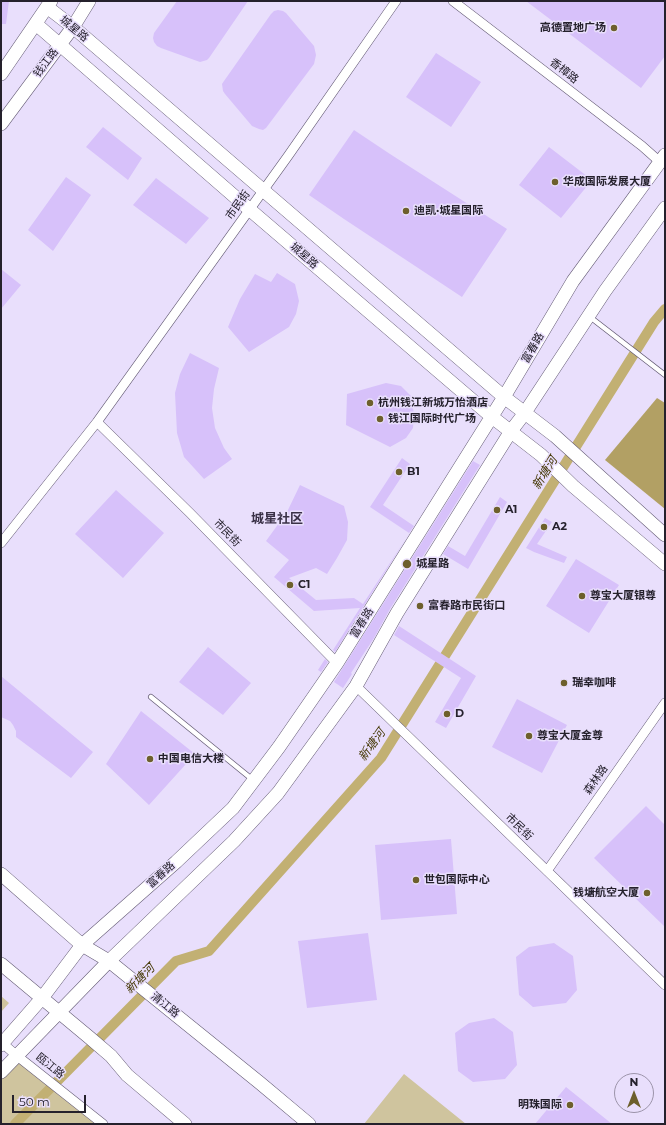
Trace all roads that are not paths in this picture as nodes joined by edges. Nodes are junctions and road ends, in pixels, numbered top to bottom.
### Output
1 (89, 1) edge
2 (396, 1) edge
3 (453, 1) edge
4 (49, 4) edge
5 (36, 24) junction
6 (73, 27) junction
7 (61, 44) junction
8 (1, 74) edge
9 (1, 124) edge
10 (663, 158) edge
11 (263, 190) junction
12 (665, 208) edge
13 (249, 209) junction
14 (589, 316) junction
15 (665, 375) edge
16 (504, 397) junction
17 (524, 414) junction
18 (492, 416) junction
19 (97, 422) junction
20 (511, 431) junction
21 (665, 535) edge
22 (1, 543) edge
23 (665, 564) edge
24 (337, 663) junction
25 (356, 686) junction
26 (151, 697) dead end
27 (665, 703) edge
28 (254, 781) junction
29 (547, 871) junction
30 (1, 874) edge
31 (82, 946) junction
32 (109, 960) junction
33 (1, 964) edge
34 (665, 985) edge
35 (42, 998) junction
36 (59, 1012) junction
37 (2, 1043) edge
38 (16, 1055) junction
39 (1, 1072) edge
40 (103, 1124) edge
41 (185, 1124) edge
42 (309, 1124) edge

1 - 6 main road, 钱江路
2 - 11 street, 市民街
3 - 10 street, 香樟路
4 - 5 main road
4 - 6 main road, 城星路
5 - 7 main road, 城星路
5 - 8 main road
6 - 7 main road, 钱江路
6 - 11 main road, 城星路
7 - 9 main road, 钱江路
7 - 13 main road, 城星路
10 - 16 main road, 富春路
11 - 13 street, 市民街
11 - 16 main road, 城星路
12 - 14 main road
13 - 18 main road, 城星路
13 - 19 street, 市民街
14 - 15 lane
14 - 17 main road
16 - 17 main road, 城星路
16 - 18 main road, 富春路
17 - 20 main road
17 - 21 main road, 城星路
18 - 20 main road, 城星路
18 - 24 main road, 富春路
19 - 22 street, 市民街
19 - 24 street, 市民街
20 - 23 main road, 城星路
20 - 25 main road
24 - 28 main road, 富春路
25 - 29 street, 市民街
25 - 32 main road
26 - 28 lane
27 - 29 street, 森林路
28 - 31 main road, 富春路
29 - 34 street, 市民街
30 - 31 main road, 清江路
31 - 32 main road, 清江路
31 - 35 main road, 富春路
32 - 36 main road
32 - 42 main road, 清江路
33 - 35 main road
35 - 36 main road
35 - 37 main road, 富春路
36 - 38 main road
36 - 41 main road
37 - 38 street, 瓯江路
38 - 39 main road
38 - 40 street, 瓯江路

